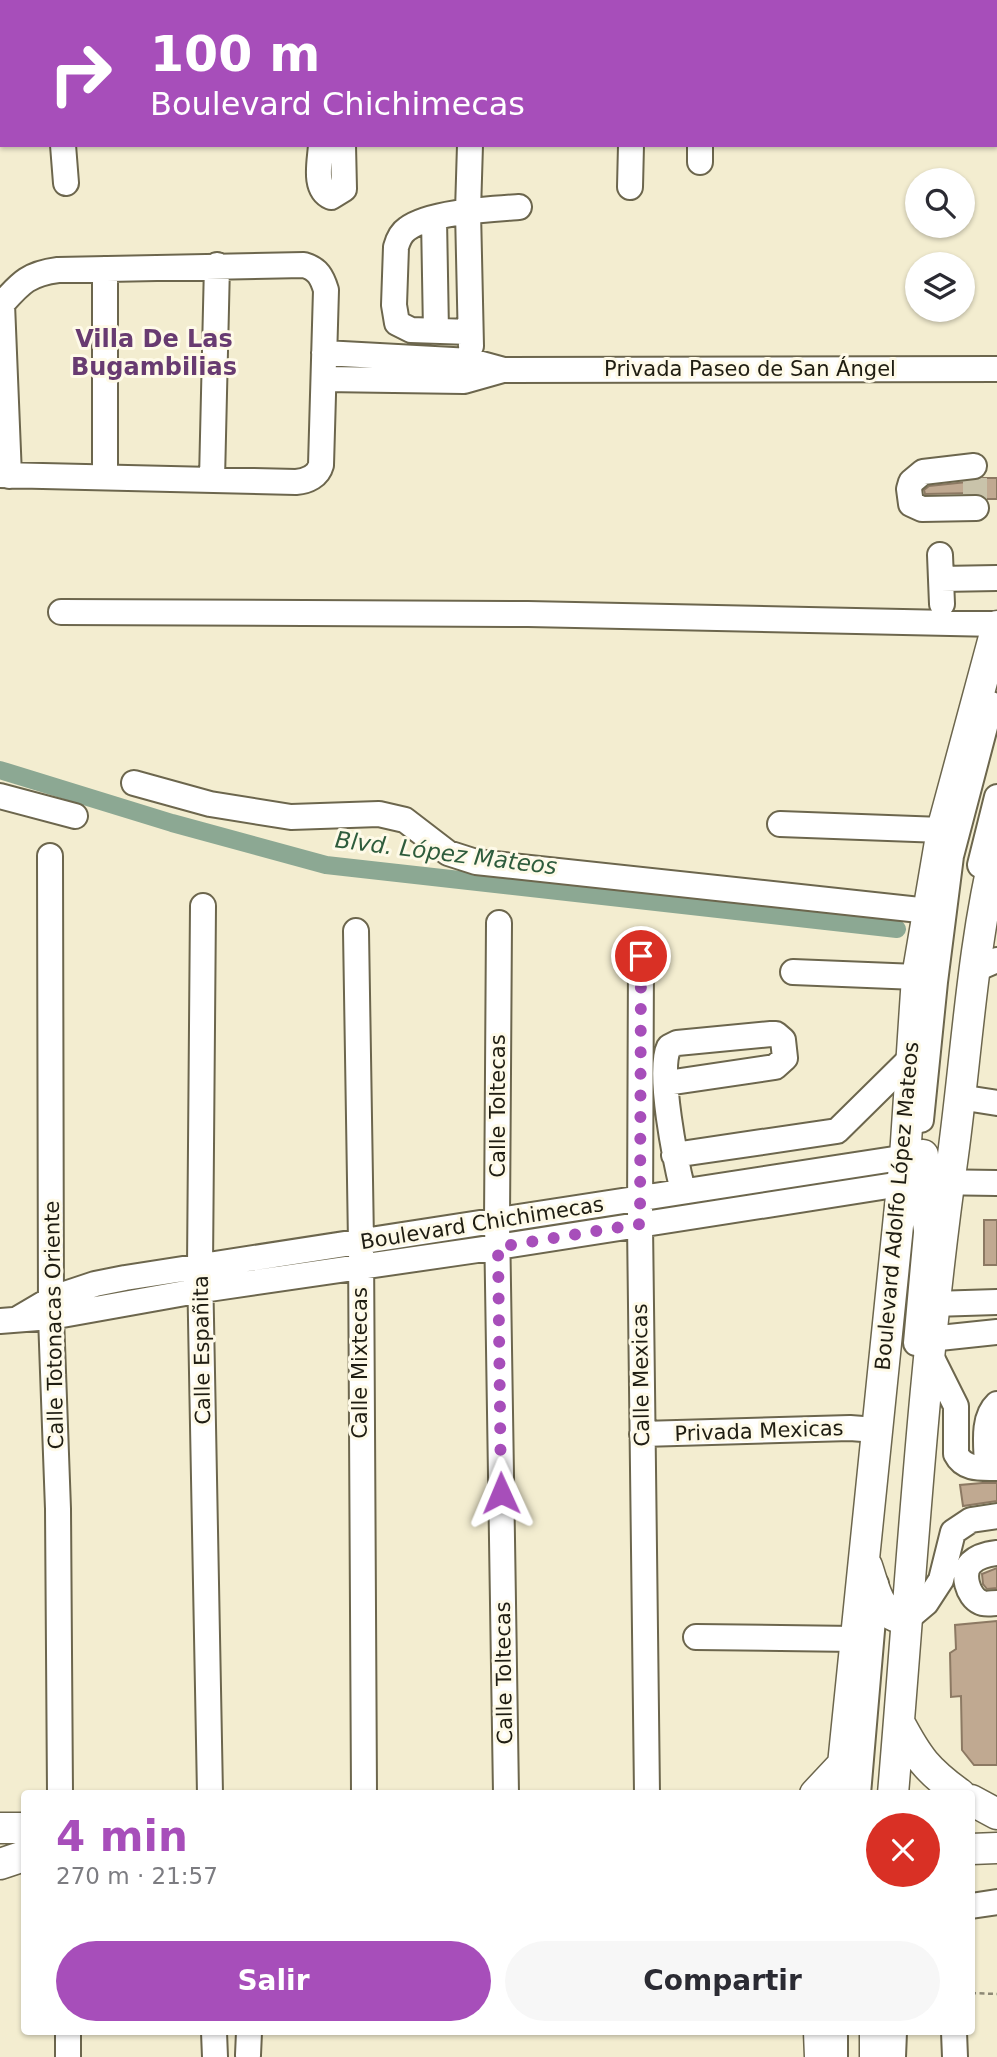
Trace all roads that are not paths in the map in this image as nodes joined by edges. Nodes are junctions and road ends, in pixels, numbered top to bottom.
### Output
1 (63, 147) edge
2 (321, 147) edge
3 (343, 147) edge
4 (470, 147) edge
5 (631, 147) edge
6 (66, 183) dead end
7 (630, 187) dead end
8 (519, 207) dead end
9 (468, 211) junction
10 (434, 219) junction
11 (217, 265) junction
12 (106, 269) junction
13 (1, 305) edge
14 (436, 331) junction
15 (471, 332) junction
16 (324, 353) junction
17 (471, 361) junction
18 (997, 369) edge
19 (504, 370) junction
20 (324, 379) junction
21 (5, 476) edge
22 (105, 476) junction
23 (212, 479) junction
24 (997, 578) edge
25 (943, 604) dead end
26 (61, 612) dead end
27 (997, 625) edge
28 (997, 680) edge
29 (134, 783) dead end
30 (0, 796) edge
31 (997, 797) edge
32 (75, 816) dead end
33 (780, 824) dead end
34 (942, 830) junction
35 (997, 845) edge
36 (50, 856) dead end
37 (203, 906) dead end
38 (929, 911) junction
39 (499, 923) dead end
40 (356, 932) dead end
41 (641, 956) dead end
42 (985, 965) edge
43 (793, 972) dead end
44 (918, 977) junction
45 (910, 1059) junction
46 (667, 1083) dead end
47 (959, 1097) junction
48 (997, 1103) edge
49 (674, 1155) junction
50 (925, 1169) junction
51 (997, 1183) edge
52 (683, 1191) junction
53 (641, 1197) junction
54 (497, 1221) junction
55 (927, 1222) junction
56 (640, 1224) junction
57 (498, 1247) junction
58 (360, 1254) junction
59 (938, 1267) junction
60 (201, 1278) junction
61 (997, 1302) edge
62 (933, 1304) junction
63 (52, 1308) junction
64 (9, 1320) edge
65 (997, 1332) edge
66 (930, 1346) junction
67 (997, 1405) edge
68 (876, 1430) junction
69 (642, 1434) junction
70 (992, 1468) edge
71 (995, 1516) edge
72 (863, 1552) junction
73 (996, 1553) edge
74 (875, 1590) junction
75 (997, 1603) edge
76 (903, 1619) junction
77 (695, 1637) dead end
78 (855, 1639) junction
79 (899, 1722) junction
80 (845, 1763) junction
81 (60, 1790) edge
82 (210, 1790) edge
83 (364, 1790) edge
84 (506, 1790) edge
85 (648, 1790) edge
86 (819, 1790) edge
87 (841, 1790) edge
88 (859, 1790) edge
89 (882, 1790) edge
90 (893, 1790) edge
91 (955, 1790) edge
92 (975, 1802) edge
93 (997, 1814) edge
94 (975, 1815) edge
95 (0, 1828) edge
96 (21, 1828) edge
97 (997, 1902) edge
98 (975, 1905) edge
99 (68, 2035) edge
100 (214, 2035) edge
101 (819, 2035) edge
102 (835, 2035) edge
103 (860, 2035) edge
104 (875, 2035) edge
105 (894, 2035) edge
106 (954, 2035) edge
107 (68, 2057) edge
108 (215, 2057) edge
109 (820, 2057) edge
110 (835, 2057) edge
111 (860, 2057) edge
112 (875, 2057) edge
113 (893, 2057) edge
114 (955, 2057) edge

1 - 6 street
2 - 3 street
4 - 9 street
5 - 7 street
8 - 9 street
9 - 10 street
9 - 15 street
10 - 14 street
10 - 14 street
11 - 12 street
11 - 16 street
11 - 23 street
12 - 13 street
12 - 22 street
13 - 21 street
14 - 15 street
15 - 17 street
16 - 17 street, Privada Paseo de San Ángel
16 - 20 street
17 - 19 street, Privada Paseo de San Ángel
18 - 19 street, Privada Paseo de San Ángel
19 - 20 street, Privada Paseo de San Ángel
20 - 23 street
21 - 22 street
22 - 23 street
24 - 25 street
26 - 27 street
27 - 34 main road, Boulevard Adolfo López Mateos
28 - 50 street
29 - 38 street
30 - 32 street
31 - 50 street
33 - 34 street
34 - 38 main road, Boulevard Adolfo López Mateos
35 - 42 main road, Boulevard Adolfo López Mateos
36 - 63 street, Calle Totonacas Oriente
37 - 60 street, Calle Españita
38 - 44 main road, Boulevard Adolfo López Mateos
39 - 54 street, Calle Toltecas
40 - 58 street, Calle Mixtecas
41 - 53 street, Calle Mexicas
42 - 47 main road, Boulevard Adolfo López Mateos
43 - 44 street
44 - 45 main road, Boulevard Adolfo López Mateos
45 - 49 street
45 - 50 main road, Boulevard Adolfo López Mateos
46 - 49 street
47 - 48 street
47 - 50 main road, Boulevard Adolfo López Mateos
49 - 52 street
50 - 51 street
50 - 52 street, Boulevard Chichimecas
50 - 55 main road
50 - 56 street, Boulevard Chichimecas
50 - 59 main road, Boulevard Adolfo López Mateos
50 - 68 main road, Boulevard Adolfo López Mateos
50 - 74 street
52 - 53 street, Boulevard Chichimecas
53 - 54 street, Boulevard Chichimecas
53 - 56 street, Calle Mexicas
54 - 57 street, Calle Toltecas
54 - 58 street, Boulevard Chichimecas
55 - 59 main road
55 - 76 street
56 - 57 street, Boulevard Chichimecas
56 - 69 street, Calle Mexicas
57 - 58 street, Boulevard Chichimecas
57 - 84 street, Calle Toltecas
58 - 60 street, Boulevard Chichimecas
58 - 83 street, Calle Mixtecas
59 - 62 main road, Boulevard Adolfo López Mateos
60 - 63 street, Boulevard Chichimecas
60 - 82 street, Calle Españita
61 - 62 street
62 - 66 main road, Boulevard Adolfo López Mateos
63 - 64 street, Boulevard Chichimecas
63 - 81 street, Calle Totonacas Oriente
65 - 66 street
66 - 70 street
66 - 76 main road, Boulevard Adolfo López Mateos
67 - 70 street
68 - 69 street, Privada Mexicas
68 - 72 main road, Boulevard Adolfo López Mateos
69 - 85 street, Calle Mexicas
71 - 73 street
71 - 76 street
72 - 74 main road
72 - 78 main road, Boulevard Adolfo López Mateos
73 - 75 street
74 - 76 main road
74 - 88 street
76 - 79 main road, Boulevard Adolfo López Mateos
76 - 89 street
77 - 78 street
78 - 80 main road, Boulevard Adolfo López Mateos
79 - 90 main road, Boulevard Adolfo López Mateos
79 - 91 main road
80 - 86 main road
80 - 87 main road, Boulevard Adolfo López Mateos
92 - 93 main road
93 - 94 main road
95 - 96 main road
97 - 98 street
99 - 107 street
100 - 108 street
101 - 109 main road
102 - 110 street
103 - 111 street
104 - 112 main road
105 - 113 street
106 - 114 street

